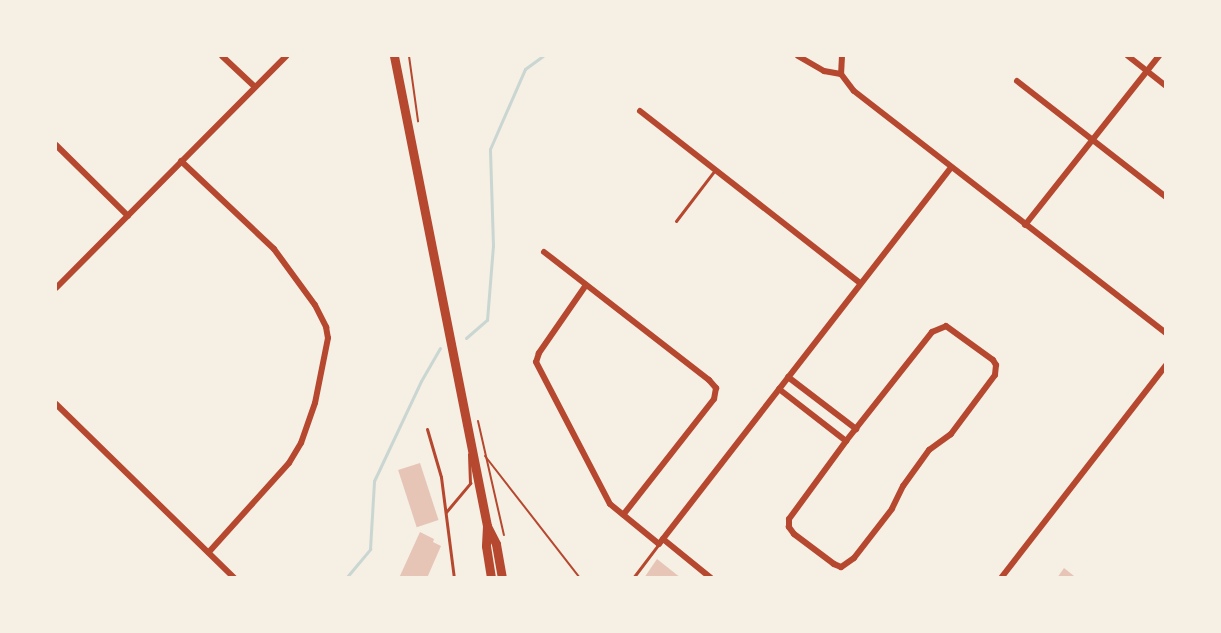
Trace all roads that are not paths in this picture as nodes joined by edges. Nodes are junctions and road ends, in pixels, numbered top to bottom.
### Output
1 (222, 56) edge
2 (286, 56) edge
3 (394, 56) edge
4 (798, 56) edge
5 (842, 56) edge
6 (1128, 56) edge
7 (1159, 56) edge
8 (1147, 71) junction
9 (841, 74) junction
10 (1017, 81) dead end
11 (1166, 86) edge
12 (255, 87) junction
13 (640, 111) dead end
14 (1092, 140) junction
15 (56, 145) edge
16 (181, 161) junction
17 (951, 168) junction
18 (715, 170) junction
19 (1166, 197) edge
20 (128, 216) junction
21 (676, 221) dead end
22 (1025, 225) junction
23 (544, 252) dead end
24 (860, 283) junction
25 (586, 285) junction
26 (56, 288) edge
27 (1166, 333) edge
28 (1166, 365) edge
29 (788, 377) junction
30 (779, 389) junction
31 (56, 404) edge
32 (467, 422) junction
33 (427, 429) dead end
34 (856, 429) junction
35 (846, 441) junction
36 (446, 512) junction
37 (623, 515) junction
38 (487, 526) junction
39 (661, 541) junction
40 (209, 552) junction
41 (234, 578) edge
42 (454, 578) edge
43 (491, 578) edge
44 (502, 578) edge
45 (633, 578) edge
46 (711, 578) edge
47 (1001, 578) edge

1 - 12 street
2 - 12 street
3 - 32 highway
4 - 9 street
5 - 9 street
6 - 8 street
7 - 8 street
8 - 11 street
8 - 14 street
9 - 17 street
10 - 14 street
12 - 16 street
13 - 18 street
14 - 19 street
14 - 22 street
15 - 20 street
16 - 20 street
16 - 40 street
17 - 22 street
17 - 24 street
18 - 21 lane
18 - 24 street
20 - 26 street
22 - 27 street
23 - 25 street
24 - 29 street
25 - 37 street
25 - 37 street
28 - 47 street
29 - 30 street
29 - 34 street
30 - 35 street
30 - 39 street
31 - 40 street
32 - 36 lane
32 - 38 highway
33 - 36 lane
34 - 35 street
34 - 35 street
36 - 42 lane
37 - 39 street
38 - 43 highway
38 - 44 highway
39 - 45 lane
39 - 46 street
40 - 41 street

